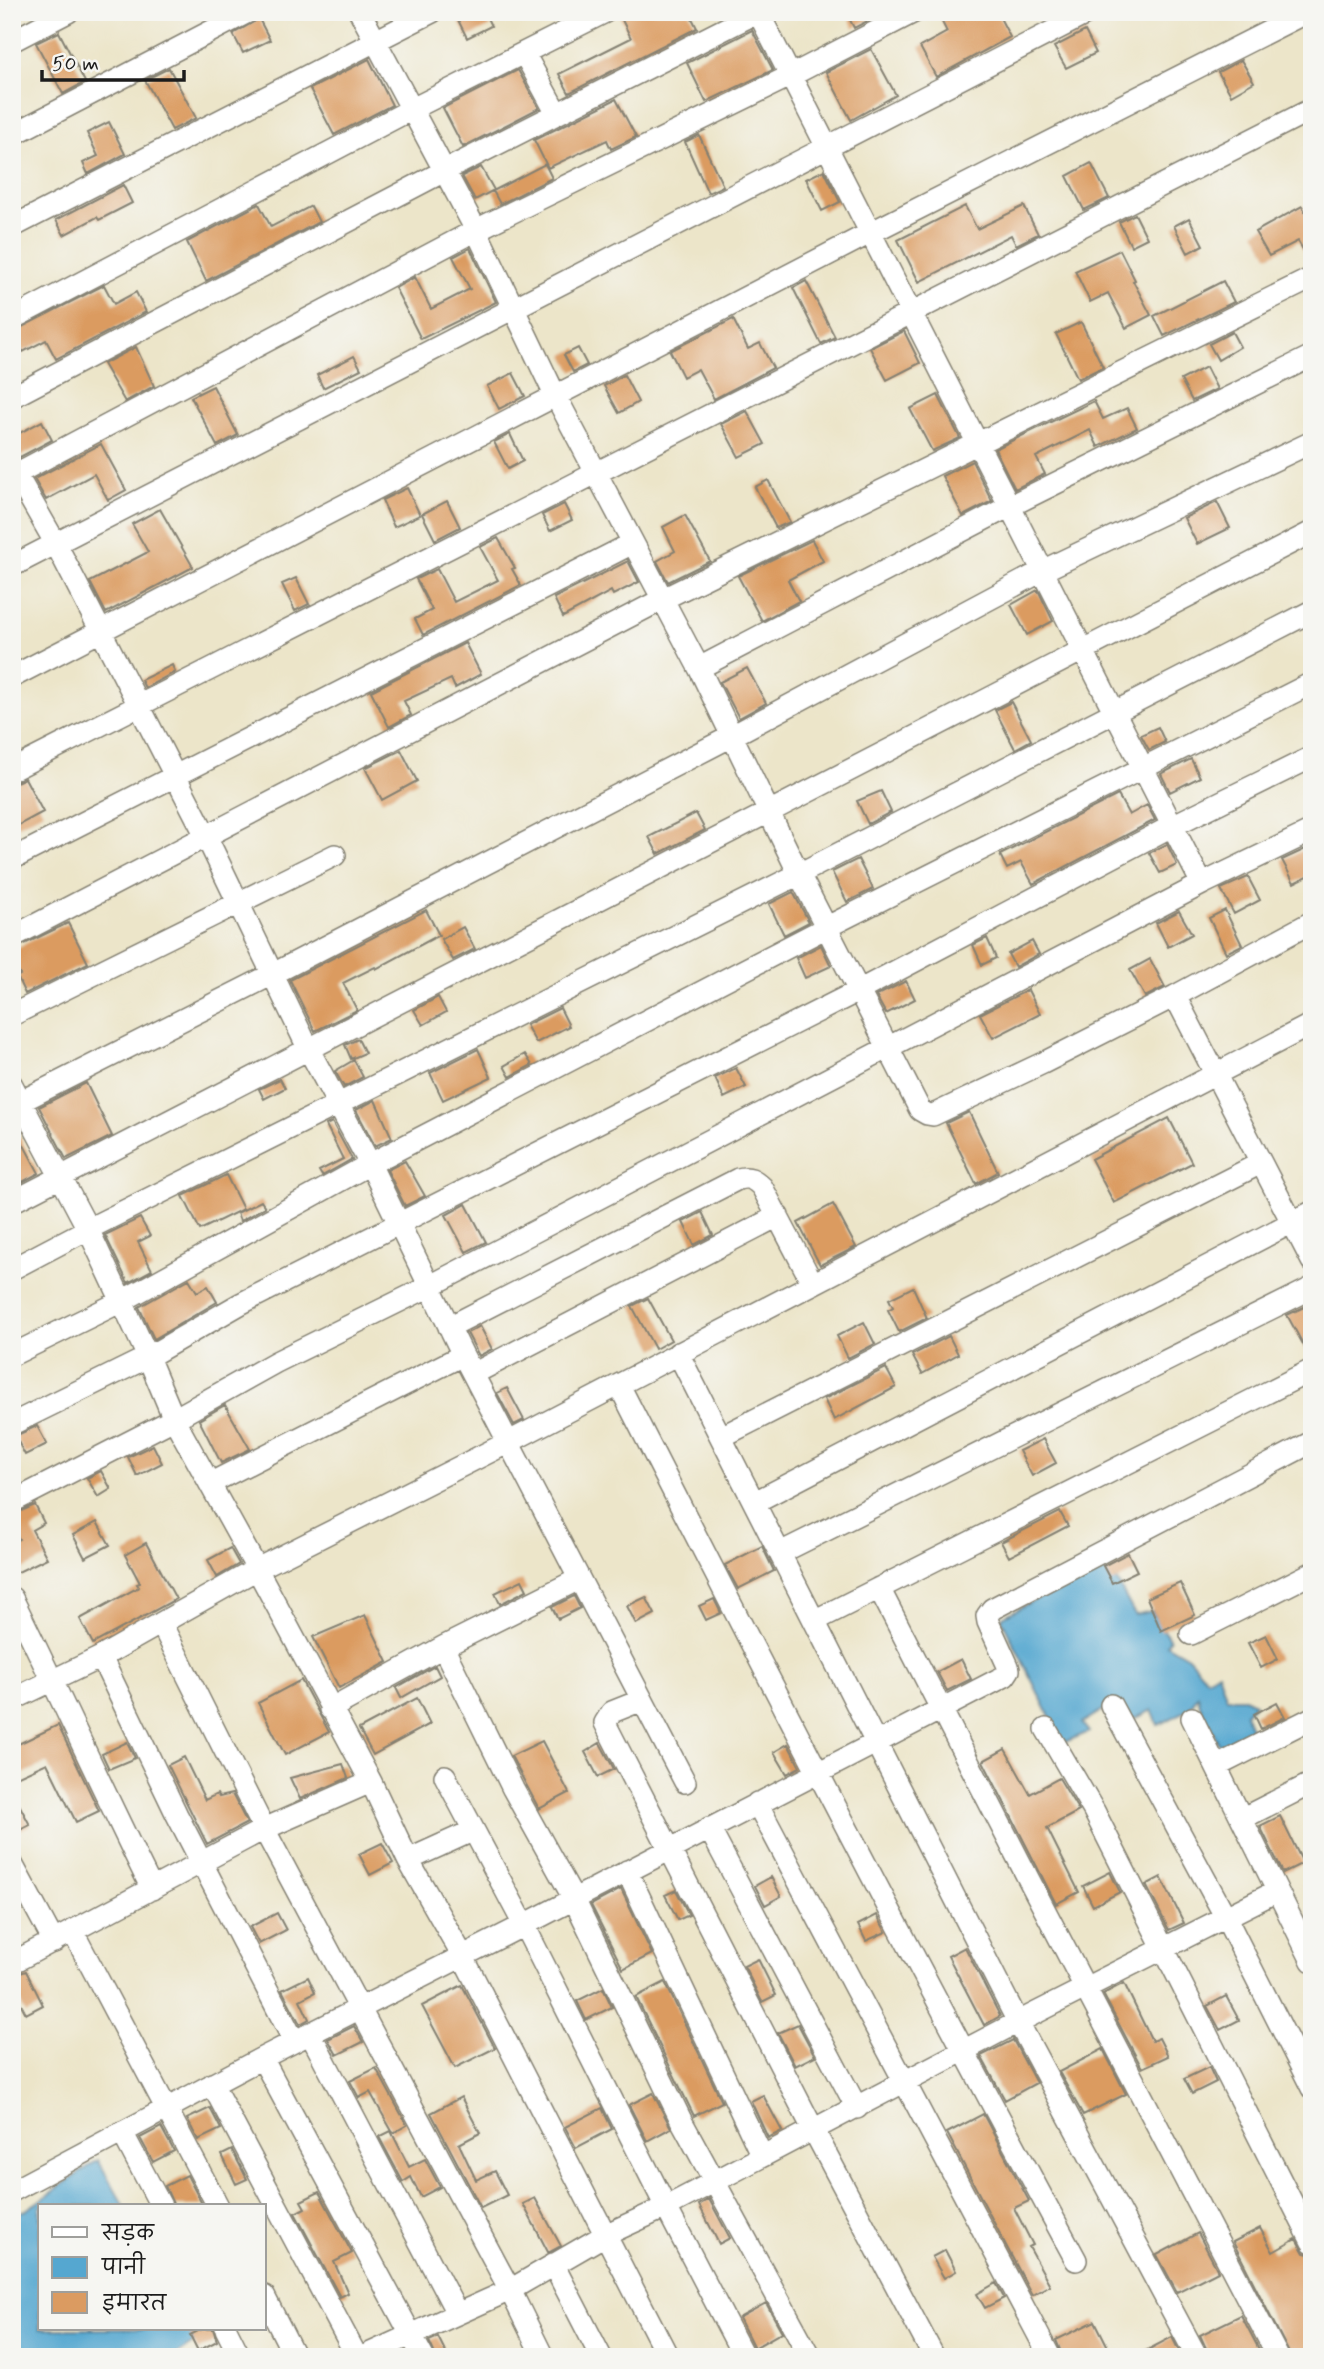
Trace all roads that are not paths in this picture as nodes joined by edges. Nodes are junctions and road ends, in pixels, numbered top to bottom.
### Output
1 (68, 12) edge
2 (248, 12) edge
3 (360, 12) edge
4 (432, 12) edge
5 (606, 12) edge
6 (758, 12) edge
7 (914, 12) edge
8 (1090, 12) edge
9 (1307, 12) edge
10 (12, 41) edge
11 (376, 41) junction
12 (524, 53) junction
13 (790, 76) junction
14 (412, 109) junction
15 (1312, 109) edge
16 (557, 114) junction
17 (12, 135) edge
18 (826, 147) junction
19 (444, 171) junction
20 (12, 227) edge
21 (476, 230) junction
22 (870, 233) junction
23 (1312, 278) edge
24 (515, 308) junction
25 (911, 313) junction
26 (12, 319) edge
27 (1312, 356) edge
28 (555, 396) junction
29 (12, 397) edge
30 (1312, 442) edge
31 (978, 444) junction
32 (13, 472) edge
33 (596, 472) junction
34 (1008, 507) junction
35 (1312, 532) edge
36 (633, 542) junction
37 (55, 544) junction
38 (12, 566) edge
39 (1042, 571) junction
40 (663, 599) junction
41 (1312, 611) edge
42 (100, 631) junction
43 (1083, 651) junction
44 (698, 668) junction
45 (12, 677) edge
46 (1312, 683) edge
47 (139, 705) junction
48 (1115, 713) junction
49 (732, 736) junction
50 (1312, 757) edge
51 (1143, 769) junction
52 (12, 770) edge
53 (176, 777) junction
54 (770, 812) junction
55 (1172, 826) junction
56 (1312, 831) edge
57 (206, 836) junction
58 (335, 855) dead end
59 (12, 859) edge
60 (799, 874) junction
61 (1202, 884) junction
62 (240, 903) junction
63 (1312, 922) edge
64 (827, 927) junction
65 (12, 937) edge
66 (273, 974) junction
67 (858, 991) junction
68 (1175, 996) junction
69 (12, 1015) edge
70 (1312, 1024) edge
71 (888, 1048) junction
72 (309, 1050) junction
73 (1216, 1074) junction
74 (15, 1097) edge
75 (340, 1104) junction
76 (1261, 1163) junction
77 (370, 1164) junction
78 (61, 1177) junction
79 (12, 1202) edge
80 (1312, 1212) edge
81 (778, 1216) junction
82 (1292, 1222) junction
83 (400, 1224) junction
84 (88, 1229) junction
85 (1312, 1261) edge
86 (12, 1269) edge
87 (813, 1284) junction
88 (430, 1286) junction
89 (1312, 1289) edge
90 (122, 1301) junction
91 (449, 1327) junction
92 (678, 1353) junction
93 (12, 1355) edge
94 (463, 1355) junction
95 (148, 1357) junction
96 (1312, 1370) edge
97 (473, 1374) junction
98 (619, 1385) junction
99 (174, 1419) junction
100 (12, 1424) edge
101 (721, 1437) junction
102 (1312, 1442) edge
103 (509, 1443) junction
104 (211, 1483) junction
105 (12, 1502) edge
106 (755, 1502) junction
107 (780, 1553) junction
108 (257, 1569) junction
109 (1312, 1573) edge
110 (579, 1579) junction
111 (880, 1588) junction
112 (12, 1598) edge
113 (814, 1621) junction
114 (161, 1623) junction
115 (1191, 1634) dead end
116 (443, 1647) junction
117 (101, 1657) junction
118 (53, 1679) junction
119 (12, 1700) edge
120 (642, 1700) junction
121 (1111, 1705) dead end
122 (941, 1708) junction
123 (330, 1710) junction
124 (1192, 1718) dead end
125 (1312, 1718) edge
126 (1046, 1729) dead end
127 (875, 1741) junction
128 (1217, 1766) junction
129 (817, 1772) junction
130 (445, 1776) dead end
131 (370, 1782) junction
132 (685, 1782) dead end
133 (1312, 1783) edge
134 (757, 1803) junction
135 (1243, 1818) junction
136 (709, 1828) junction
137 (264, 1829) junction
138 (472, 1831) junction
139 (669, 1849) junction
140 (408, 1860) junction
141 (203, 1863) junction
142 (12, 1864) edge
143 (627, 1871) junction
144 (152, 1889) junction
145 (1277, 1891) junction
146 (574, 1899) junction
147 (1225, 1916) junction
148 (524, 1925) junction
149 (73, 1932) junction
150 (54, 1942) junction
151 (1164, 1948) junction
152 (462, 1955) junction
153 (1312, 1961) edge
154 (12, 1963) edge
155 (1085, 1988) junction
156 (360, 2009) junction
157 (1018, 2022) junction
158 (302, 2037) junction
159 (963, 2051) junction
160 (262, 2058) junction
161 (904, 2082) junction
162 (212, 2084) junction
163 (1312, 2088) edge
164 (168, 2108) junction
165 (857, 2108) junction
166 (813, 2129) junction
167 (122, 2132) junction
168 (762, 2156) junction
169 (715, 2181) junction
170 (12, 2191) edge
171 (160, 2204) edge
172 (217, 2204) edge
173 (666, 2207) junction
174 (605, 2235) junction
175 (1312, 2242) edge
176 (1076, 2260) dead end
177 (553, 2264) junction
178 (510, 2290) junction
179 (266, 2301) edge
180 (457, 2313) junction
181 (226, 2330) edge
182 (411, 2333) junction
183 (240, 2357) edge
184 (295, 2357) edge
185 (360, 2357) edge
186 (423, 2357) edge
187 (543, 2357) edge
188 (601, 2357) edge
189 (668, 2357) edge
190 (744, 2357) edge
191 (810, 2357) edge
192 (934, 2357) edge
193 (1050, 2357) edge
194 (1197, 2357) edge
195 (1278, 2357) edge

1 - 10 street
2 - 17 street
3 - 11 street
4 - 11 street
5 - 12 street
6 - 13 street
6 - 16 street
7 - 13 street
8 - 18 street
9 - 22 street
11 - 14 street
11 - 20 street
12 - 14 street
12 - 16 street
13 - 18 street
13 - 21 street
14 - 19 street
14 - 26 street
15 - 25 street
16 - 19 street
18 - 22 street
18 - 24 street
19 - 21 street
19 - 29 street
21 - 24 street
21 - 32 street
22 - 25 street
22 - 28 street
23 - 31 street
24 - 28 street
24 - 37 street
25 - 31 street
25 - 33 street
27 - 34 street
28 - 33 street
28 - 42 street
30 - 39 street
31 - 34 street
31 - 40 street
32 - 37 street
33 - 36 street
33 - 47 street
34 - 39 street
34 - 44 street
35 - 43 street
36 - 40 street
36 - 53 street
37 - 38 street
37 - 42 street
39 - 43 street
39 - 49 street
40 - 44 street
40 - 57 street
41 - 48 street
42 - 45 street
42 - 47 street
43 - 48 street
43 - 54 street
44 - 49 street
46 - 51 street
47 - 52 street
47 - 53 street
48 - 51 street
48 - 60 street
49 - 54 street
49 - 66 street
50 - 55 street
51 - 55 street
51 - 64 street
53 - 57 street
53 - 59 street
54 - 60 street
54 - 72 street
55 - 61 street
55 - 67 street
56 - 61 street
57 - 62 street
57 - 65 street
58 - 62 street
60 - 64 street
60 - 75 street
61 - 71 street
62 - 66 street
62 - 69 street
63 - 68 street
64 - 67 street
64 - 77 street
66 - 72 street
66 - 74 street
67 - 71 street
67 - 83 street
68 - 71 street
68 - 73 street
70 - 73 street
71 - 88 street
72 - 75 street
72 - 78 street
73 - 76 street
73 - 87 street
74 - 78 street
75 - 77 street
75 - 84 street
76 - 82 street
76 - 101 street
77 - 83 street
77 - 90 street
78 - 79 street
78 - 84 street
80 - 82 street
81 - 87 street
81 - 91 street
81 - 97 street
82 - 85 street
82 - 106 street
83 - 88 street
83 - 95 street
84 - 86 street
84 - 90 street
87 - 92 street
88 - 91 street
88 - 99 street
89 - 107 street
90 - 93 street
90 - 95 street
91 - 94 street
92 - 98 street
92 - 101 street
94 - 97 street
94 - 104 street
95 - 99 street
95 - 100 street
96 - 111 street
97 - 103 street
98 - 103 street
98 - 129 street
99 - 104 street
99 - 105 street
101 - 106 street
102 - 122 street
103 - 108 street
103 - 110 street
104 - 108 street
106 - 107 street
107 - 113 street
108 - 114 street
108 - 123 street
109 - 115 street
110 - 116 street
110 - 120 street
111 - 113 street
111 - 122 street
112 - 118 street
113 - 127 street
114 - 117 street
114 - 137 street
116 - 123 street
116 - 146 street
117 - 118 street
117 - 141 street
118 - 119 street
118 - 144 street
120 - 132 street
120 - 139 street
121 - 147 street
122 - 127 street
122 - 155 street
123 - 131 street
124 - 128 street
125 - 128 street
126 - 151 street
127 - 129 street
127 - 157 street
128 - 135 street
129 - 134 street
129 - 159 street
130 - 138 street
131 - 137 street
131 - 140 street
133 - 135 street
134 - 136 street
134 - 161 street
135 - 145 street
136 - 139 street
136 - 165 street
137 - 141 street
137 - 156 street
138 - 140 street
138 - 148 street
139 - 143 street
139 - 166 street
140 - 152 street
141 - 144 street
141 - 158 street
142 - 150 street
143 - 146 street
143 - 168 street
144 - 149 street
145 - 147 street
145 - 153 street
146 - 148 street
146 - 169 street
147 - 151 street
147 - 163 street
148 - 152 street
148 - 173 street
149 - 150 street
149 - 164 street
150 - 154 street
151 - 155 street
151 - 175 street
152 - 156 street
152 - 174 street
155 - 157 street
155 - 195 street
156 - 158 street
156 - 178 street
157 - 159 street
157 - 194 street
158 - 160 street
158 - 180 street
159 - 161 street
159 - 176 street
160 - 162 street
160 - 182 street
161 - 165 street
161 - 193 street
162 - 164 street
162 - 185 street
164 - 167 street
164 - 172 street
165 - 166 street
166 - 168 street
166 - 192 street
167 - 170 street
167 - 171 street
168 - 169 street
169 - 173 street
169 - 191 street
173 - 174 street
173 - 190 street
174 - 177 street
174 - 189 street
177 - 178 street
177 - 188 street
178 - 180 street
178 - 187 street
179 - 184 street
180 - 182 street
181 - 183 street
182 - 185 street
182 - 186 street

